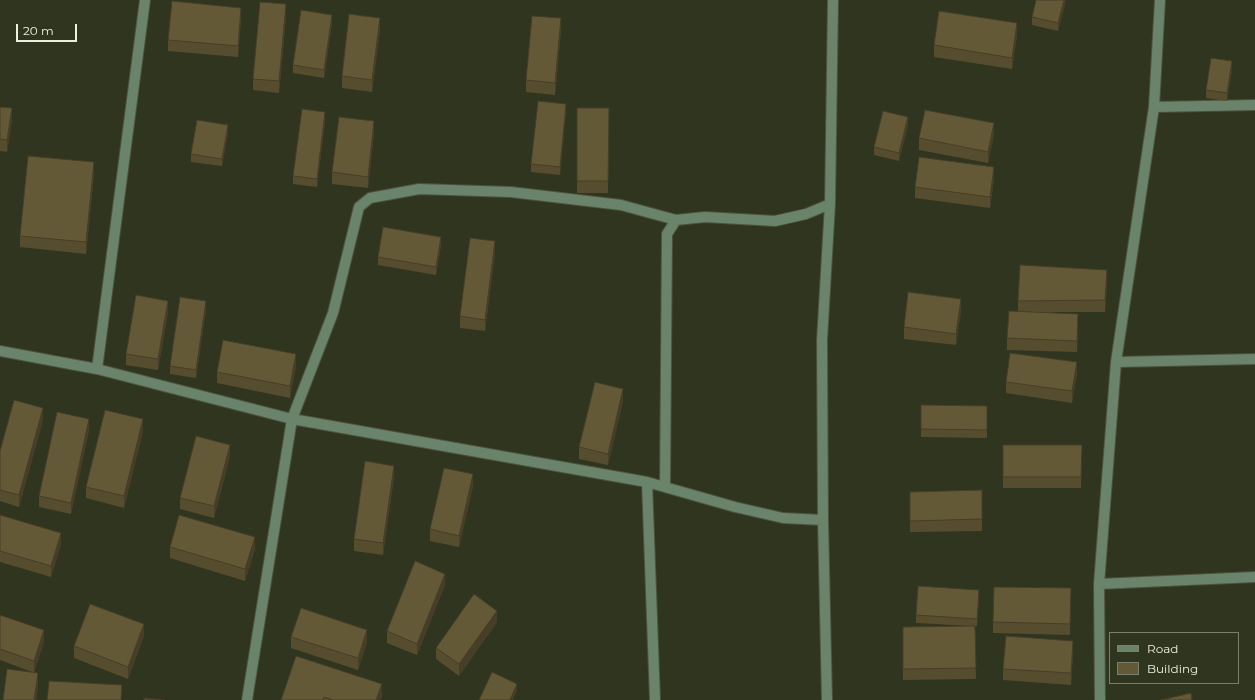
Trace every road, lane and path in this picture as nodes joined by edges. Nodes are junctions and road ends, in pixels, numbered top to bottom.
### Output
1 (145, 0) edge
2 (833, 0) edge
3 (1160, 0) edge
4 (1255, 105) edge
5 (1154, 107) junction
6 (830, 204) junction
7 (676, 220) junction
8 (0, 352) edge
9 (1255, 359) edge
10 (1116, 362) junction
11 (97, 369) junction
12 (292, 419) junction
13 (647, 482) junction
14 (665, 487) junction
15 (823, 520) junction
16 (1255, 577) edge
17 (1099, 584) junction
18 (247, 700) edge
19 (655, 700) edge
20 (827, 700) edge
21 (1100, 700) edge

1 - 11 street
2 - 6 street
3 - 5 street
4 - 5 street
5 - 10 street
6 - 7 street
6 - 15 street
7 - 12 street
7 - 14 street
8 - 11 street
9 - 10 street
10 - 17 street
11 - 12 street
12 - 13 street
12 - 18 street
13 - 14 street
13 - 19 street
14 - 15 street
15 - 20 street
16 - 17 street
17 - 21 street

